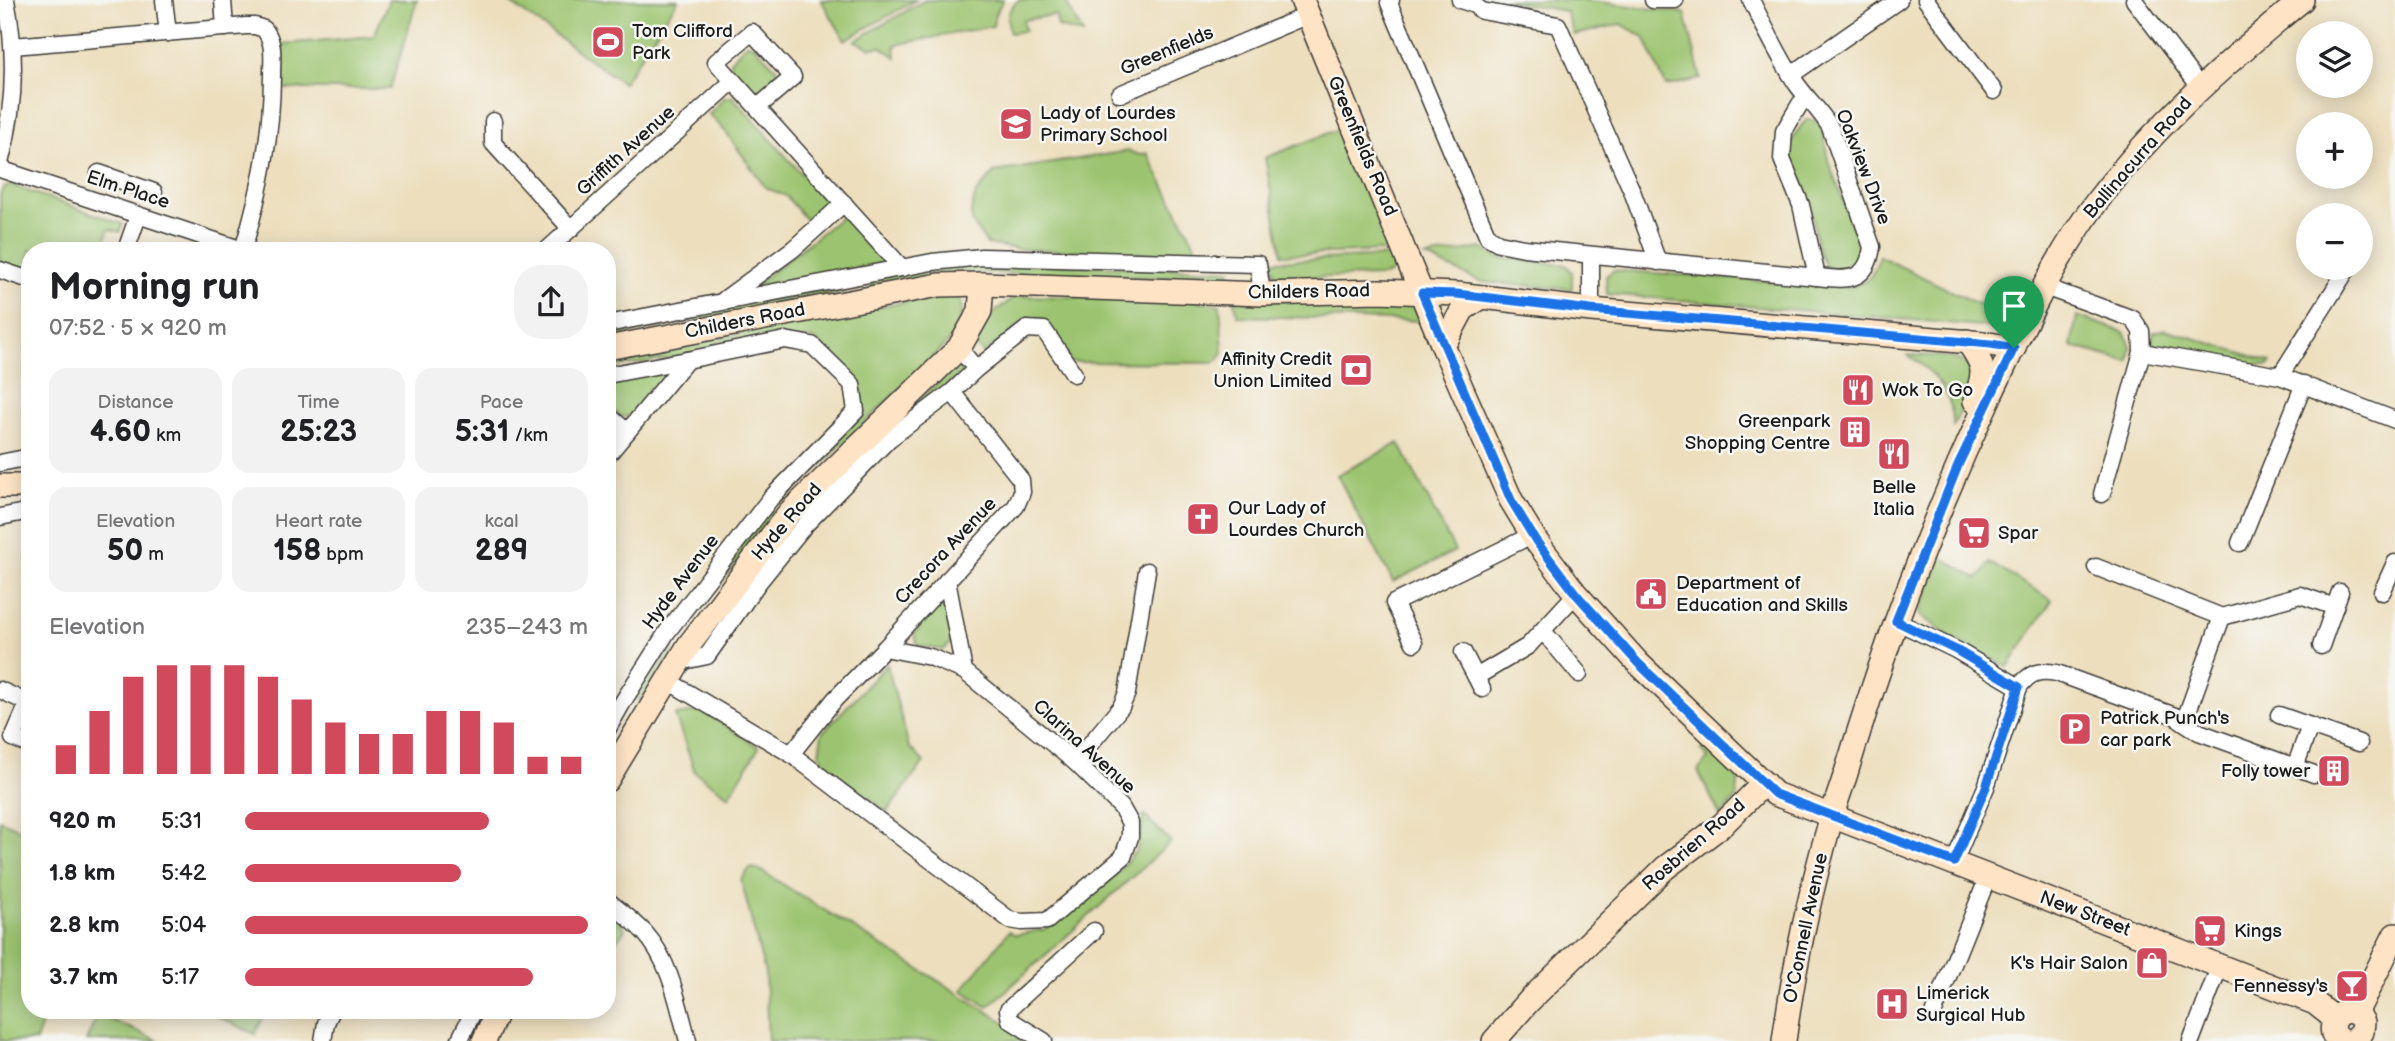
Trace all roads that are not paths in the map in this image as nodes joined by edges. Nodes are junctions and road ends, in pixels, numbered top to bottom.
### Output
1 (6, 0) edge
2 (164, 0) edge
3 (223, 0) edge
4 (1391, 0) edge
5 (1460, 0) edge
6 (1653, 0) edge
7 (1675, 0) edge
8 (1751, 0) edge
9 (1899, 0) edge
10 (1926, 0) edge
11 (2134, 0) edge
12 (2302, 0) edge
13 (1305, 8) edge
14 (225, 28) junction
15 (168, 33) junction
16 (13, 46) junction
17 (1791, 75) junction
18 (732, 82) junction
19 (2200, 87) junction
20 (1994, 91) dead end
21 (1120, 94) dead end
22 (1806, 98) junction
23 (758, 107) junction
24 (493, 121) dead end
25 (0, 163) edge
26 (0, 169) edge
27 (99, 173) dead end
28 (124, 182) junction
29 (154, 192) dead end
30 (844, 202) junction
31 (116, 208) junction
32 (138, 216) junction
33 (571, 229) junction
34 (129, 242) edge
35 (218, 242) edge
36 (245, 242) edge
37 (556, 242) edge
38 (1591, 255) junction
39 (1658, 262) junction
40 (902, 268) junction
41 (0, 270) edge
42 (856, 276) junction
43 (21, 277) edge
44 (1817, 277) junction
45 (2340, 280) edge
46 (982, 284) junction
47 (2045, 287) junction
48 (1422, 293) junction
49 (1262, 294) junction
50 (1482, 297) junction
51 (861, 300) junction
52 (720, 302) junction
53 (1591, 310) junction
54 (616, 322) edge
55 (1967, 341) junction
56 (616, 346) edge
57 (1443, 346) junction
58 (959, 348) junction
59 (2014, 348) junction
60 (2142, 352) junction
61 (687, 360) junction
62 (976, 369) junction
63 (616, 372) edge
64 (1074, 374) dead end
65 (2280, 376) junction
66 (923, 381) junction
67 (2304, 384) junction
68 (947, 396) junction
69 (2395, 420) edge
70 (616, 422) edge
71 (627, 432) junction
72 (1970, 438) junction
73 (616, 445) edge
74 (21, 459) edge
75 (0, 463) edge
76 (0, 486) edge
77 (21, 486) edge
78 (2102, 494) dead end
79 (21, 513) edge
80 (788, 513) junction
81 (0, 517) edge
82 (1532, 535) junction
83 (2240, 543) dead end
84 (2395, 563) edge
85 (2096, 567) dead end
86 (1147, 571) dead end
87 (947, 580) junction
88 (2382, 592) dead end
89 (1576, 594) junction
90 (2222, 617) junction
91 (1896, 621) junction
92 (1543, 631) junction
93 (667, 632) junction
94 (1414, 643) dead end
95 (2320, 646) dead end
96 (885, 648) junction
97 (1463, 652) dead end
98 (679, 663) junction
99 (964, 671) junction
100 (1579, 674) dead end
101 (2019, 687) junction
102 (0, 690) edge
103 (21, 698) edge
104 (624, 700) junction
105 (616, 714) edge
106 (647, 715) junction
107 (2279, 715) dead end
108 (21, 720) edge
109 (2184, 722) junction
110 (2310, 726) junction
111 (21, 741) edge
112 (2359, 743) dead end
113 (791, 754) junction
114 (616, 760) edge
115 (1075, 762) junction
116 (2295, 767) junction
117 (2314, 774) dead end
118 (1764, 783) junction
119 (1832, 816) junction
120 (1954, 862) junction
121 (1988, 877) junction
122 (616, 909) edge
123 (1094, 932) dead end
124 (2395, 935) edge
125 (2220, 965) junction
126 (1933, 1014) dead end
127 (328, 1019) edge
128 (479, 1019) edge
129 (486, 1019) edge
130 (2347, 1034) edge
131 (323, 1041) edge
132 (459, 1041) edge
133 (484, 1041) edge
134 (688, 1041) edge
135 (1044, 1041) edge
136 (1494, 1041) edge
137 (1784, 1041) edge
138 (2191, 1041) edge

1 - 16 street
2 - 15 street
3 - 14 street
4 - 38 street, Oakview Drive
5 - 39 street
6 - 7 street
8 - 17 street
9 - 17 street
10 - 20 street
11 - 19 street
12 - 19 main road, Ballinacurra Road
13 - 21 street, Greenfields
13 - 48 main road, Greenfields Road
14 - 15 street
14 - 36 street
15 - 16 street
16 - 25 street
17 - 22 street
18 - 23 street
18 - 23 street
18 - 33 street, Griffith Avenue
19 - 47 main road, Ballinacurra Road
22 - 44 street
22 - 44 street, Oakview Drive
23 - 30 street
24 - 33 street
26 - 31 street, Elm Place
27 - 28 street
28 - 29 street
28 - 31 street
30 - 40 street
30 - 52 street
31 - 32 street, Elm Place
32 - 34 street
32 - 35 street, Elm Place
33 - 37 street, Griffith Avenue
38 - 39 street, Oakview Drive
38 - 53 street
39 - 44 street, Oakview Drive
40 - 42 street
40 - 49 street
41 - 43 street
42 - 51 street
42 - 52 street
45 - 65 street
46 - 49 main road, Childers Road
46 - 51 main road, Childers Road
46 - 58 main road, Hyde Road
47 - 59 main road, Ballinacurra Road
47 - 60 street
48 - 49 main road, Childers Road
48 - 50 main road, Childers Road
48 - 57 main road, Rosbrien Road
50 - 53 main road, Childers Road
50 - 57 main road
51 - 56 main road, Childers Road
52 - 54 street
53 - 55 main road, Childers Road
55 - 59 main road, Childers Road
55 - 72 main road
57 - 82 main road, Rosbrien Road
58 - 62 street
58 - 66 main road, Hyde Road
59 - 72 main road, Ballinacurra Road
60 - 65 street
60 - 78 street
61 - 63 street
61 - 71 street
61 - 80 street, Hyde Avenue
62 - 64 street
62 - 68 street
65 - 67 street
66 - 68 street, Crecora Avenue
66 - 80 main road, Hyde Road
67 - 69 street
67 - 83 street
68 - 80 street
68 - 87 street, Crecora Avenue
70 - 71 street
71 - 73 street
72 - 91 main road, O'Connell Avenue
74 - 75 street
76 - 77 main road
79 - 81 street
80 - 93 street, Hyde Avenue
80 - 98 main road, Hyde Road
82 - 89 main road, Rosbrien Road
82 - 94 street
84 - 88 street
85 - 90 street
86 - 115 street
87 - 96 street, Crecora Avenue
87 - 99 street
89 - 92 street
89 - 118 main road, Rosbrien Road
90 - 95 street
90 - 109 street
91 - 101 street
91 - 119 main road, O'Connell Avenue
92 - 97 street
92 - 100 street
93 - 98 street, Clarina Avenue
93 - 104 street, Hyde Avenue
96 - 99 street, Clarina Avenue
96 - 113 street
98 - 106 main road, Hyde Road
98 - 113 street, Clarina Avenue
99 - 115 street, Clarina Avenue
101 - 109 street
101 - 120 street
102 - 103 street
104 - 105 street, Hyde Avenue
104 - 106 street
106 - 114 main road, Hyde Road
107 - 110 street
108 - 111 street
109 - 116 street
110 - 112 street
110 - 116 street
113 - 115 street, Clarina Avenue
116 - 117 street
118 - 119 main road, New Street
118 - 136 main road, Rosbrien Road
119 - 120 main road, New Street
119 - 137 main road, O'Connell Avenue
120 - 121 main road, New Street
121 - 125 main road, New Street
121 - 126 street
122 - 134 street
123 - 135 street
124 - 130 main road
125 - 130 main road, New Street
125 - 138 street
127 - 131 street
128 - 132 street
129 - 133 main road

